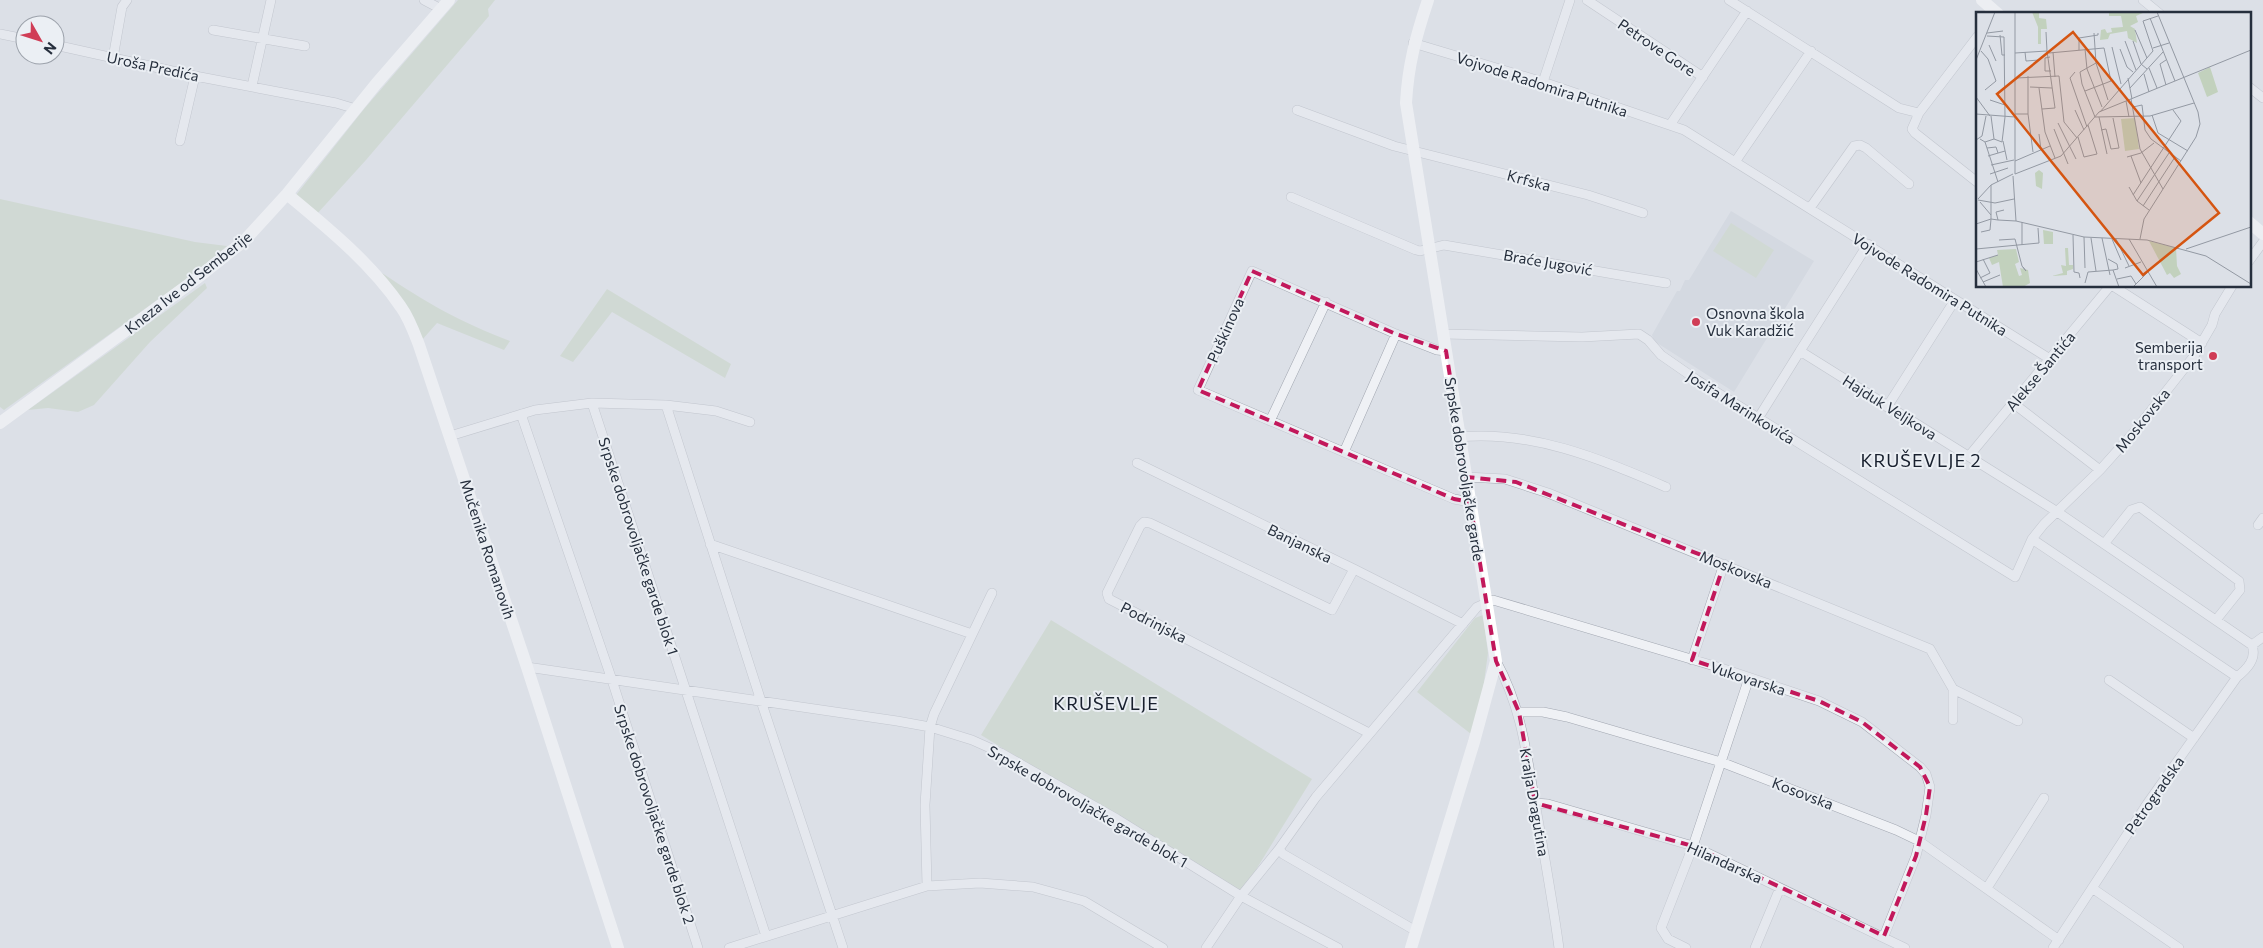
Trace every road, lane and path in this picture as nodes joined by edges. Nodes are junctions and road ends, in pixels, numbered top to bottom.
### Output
1 (127, 0) edge
2 (271, 0) edge
3 (424, 0) edge
4 (1428, 0) edge
5 (1570, 0) edge
6 (1587, 0) edge
7 (1729, 0) edge
8 (1982, 0) edge
9 (2143, 0) edge
10 (445, 4) edge
11 (1747, 11) junction
12 (1995, 12) edge
13 (2158, 12) edge
14 (213, 30) dead end
15 (0, 34) edge
16 (15, 37) edge
17 (263, 38) junction
18 (1976, 38) edge
19 (1413, 43) junction
20 (305, 46) dead end
21 (65, 47) edge
22 (1811, 51) junction
23 (113, 58) junction
24 (195, 76) junction
25 (1703, 77) junction
26 (1543, 82) junction
27 (252, 86) junction
28 (2250, 88) edge
29 (2263, 98) edge
30 (356, 109) junction
31 (1297, 110) dead end
32 (1920, 113) junction
33 (1670, 125) junction
34 (180, 142) dead end
35 (1414, 151) junction
36 (1735, 162) junction
37 (1976, 181) edge
38 (1909, 184) dead end
39 (287, 194) junction
40 (1291, 197) dead end
41 (1810, 208) junction
42 (1643, 213) dead end
43 (2250, 223) edge
44 (2263, 234) edge
45 (2263, 242) edge
46 (1868, 244) junction
47 (1430, 248) junction
48 (2250, 260) edge
49 (1666, 283) dead end
50 (2110, 288) edge
51 (2115, 288) edge
52 (2231, 288) edge
53 (1955, 300) junction
54 (1326, 302) junction
55 (1396, 334) junction
56 (1444, 334) junction
57 (2202, 343) junction
58 (1446, 351) junction
59 (1800, 351) junction
60 (2050, 359) junction
61 (592, 403) junction
62 (2013, 403) junction
63 (666, 404) junction
64 (1887, 406) junction
65 (521, 414) junction
66 (1759, 418) junction
67 (1270, 421) junction
68 (750, 422) dead end
69 (0, 423) edge
70 (450, 436) junction
71 (1459, 437) junction
72 (1344, 452) junction
73 (1969, 456) junction
74 (1137, 463) dead end
75 (2100, 470) junction
76 (1466, 478) junction
77 (1666, 487) dead end
78 (1470, 502) junction
79 (2056, 511) junction
80 (2032, 539) junction
81 (710, 544) junction
82 (2104, 544) junction
83 (1724, 564) junction
84 (1354, 569) junction
85 (2015, 577) joint
86 (992, 593) dead end
87 (1486, 601) junction
88 (2216, 620) junction
89 (1462, 624) junction
90 (972, 634) junction
91 (2263, 637) edge
92 (2252, 645) junction
93 (1692, 660) junction
94 (1496, 661) junction
95 (527, 667) junction
96 (2237, 677) junction
97 (1749, 678) junction
98 (612, 680) junction
99 (2109, 680) dead end
100 (1953, 689) junction
101 (686, 690) junction
102 (760, 701) junction
103 (1519, 712) junction
104 (1953, 720) dead end
105 (2018, 721) dead end
106 (930, 727) junction
107 (1369, 733) junction
108 (2194, 738) junction
109 (1721, 762) junction
110 (2044, 798) dead end
111 (1535, 803) junction
112 (1919, 841) junction
113 (1693, 846) junction
114 (1279, 849) junction
115 (927, 886) junction
116 (1780, 888) junction
117 (1987, 888) junction
118 (2092, 888) junction
119 (1241, 896) junction
120 (832, 916) junction
121 (1416, 931) junction
122 (766, 936) junction
123 (1884, 936) junction
124 (2059, 940) junction
125 (618, 948) edge
126 (698, 948) edge
127 (729, 948) edge
128 (843, 948) edge
129 (1163, 948) edge
130 (1206, 948) edge
131 (1337, 948) edge
132 (1411, 948) edge
133 (1559, 948) edge
134 (1686, 948) edge
135 (1755, 948) edge
136 (1905, 948) edge
137 (2053, 948) edge
138 (2179, 948) edge

1 - 23 street
2 - 17 street
3 - 10 street
4 - 19 street, Srpske dobrovoljačke garde
5 - 26 street
6 - 25 street, Petrove Gore
7 - 11 street
8 - 12 street
9 - 13 street
10 - 30 street, Kneza Ive od Semberije
11 - 22 street
11 - 25 street
14 - 17 street
15 - 16 street
17 - 20 street
17 - 27 street
18 - 32 street
19 - 26 street, Vojvode Radomira Putnika
19 - 35 street, Srpske dobrovoljačke garde
21 - 23 street, Uroša Predića
22 - 32 street
22 - 36 street
23 - 24 street, Uroša Predića
24 - 27 street, Uroša Predića
24 - 34 street
25 - 33 street
26 - 33 street, Vojvode Radomira Putnika
27 - 30 street, Uroša Predića
28 - 29 street
30 - 39 street, Kneza Ive od Semberije
31 - 35 street, Krfska
32 - 37 street
33 - 36 street, Vojvode Radomira Putnika
35 - 42 street, Krfska
35 - 47 street, Srpske dobrovoljačke garde
36 - 41 street, Vojvode Radomira Putnika
38 - 41 street
39 - 69 street, Kneza Ive od Semberije
39 - 70 street, Mučenika Romanovih
40 - 47 street, Braće Jugović
41 - 46 street, Vojvode Radomira Putnika
43 - 44 street
45 - 48 street
46 - 53 street, Vojvode Radomira Putnika
46 - 59 street
47 - 49 street, Braće Jugović
47 - 56 street, Srpske dobrovoljačke garde
50 - 60 street, Alekse Šantića
51 - 57 street
52 - 57 street, Moskovska
53 - 60 street, Vojvode Radomira Putnika
53 - 64 street
54 - 55 street, Puškinova
54 - 67 street
54 - 67 street, Puškinova
55 - 58 street, Puškinova
55 - 72 street
56 - 58 street, Srpske dobrovoljačke garde
56 - 66 street, Josifa Marinkovića
57 - 75 street, Moskovska
58 - 71 street, Srpske dobrovoljačke garde
59 - 64 street, Hajduk Veljkova
59 - 66 street
60 - 62 street, Alekse Šantića
61 - 63 street
61 - 65 street
61 - 101 street, Srpske dobrovoljačke garde blok 1
62 - 73 street, Alekse Šantića
62 - 75 street
63 - 68 street
63 - 81 street
64 - 73 street, Hajduk Veljkova
65 - 70 street
65 - 98 street
66 - 85 street, Josifa Marinkovića
67 - 72 street, Puškinova
70 - 95 street, Mučenika Romanovih
71 - 76 street, Srpske dobrovoljačke garde
71 - 77 street
72 - 78 street, Puškinova
73 - 79 street, Hajduk Veljkova
74 - 84 street, Banjanska
75 - 79 street, Moskovska
76 - 78 street, Srpske dobrovoljačke garde
76 - 83 street, Moskovska
78 - 87 street, Srpske dobrovoljačke garde
79 - 80 street, Moskovska
79 - 82 street
80 - 85 street, Moskovska
80 - 96 street
81 - 90 street
81 - 102 street
82 - 88 street
82 - 88 street
83 - 93 street
83 - 100 street, Moskovska
84 - 89 street, Banjanska
84 - 107 street, Podrinjska
86 - 90 street
87 - 89 street
87 - 93 street, Vukovarska
87 - 94 street, Srpske dobrovoljačke garde
88 - 92 street
89 - 107 street
90 - 106 street
91 - 92 street
92 - 96 street, Petrogradska
93 - 97 street, Vukovarska
94 - 103 street, Kralja Dragutina
94 - 121 street, Srpske dobrovoljačke garde
95 - 98 street, Srpske dobrovoljačke garde blok 1
95 - 125 street, Mučenika Romanovih
96 - 108 street, Petrogradska
97 - 109 street
97 - 112 street, Vukovarska
98 - 101 street, Srpske dobrovoljačke garde blok 1
98 - 126 street, Srpske dobrovoljačke garde blok 2
99 - 108 street
100 - 104 street
100 - 105 street
101 - 102 street, Srpske dobrovoljačke garde blok 1
101 - 122 street
102 - 106 street, Srpske dobrovoljačke garde blok 1
102 - 120 street
103 - 109 street, Kosovska
103 - 111 street, Kralja Dragutina
106 - 115 street
106 - 119 street, Srpske dobrovoljačke garde blok 1
107 - 114 street
108 - 118 street, Petrogradska
109 - 112 street, Kosovska
109 - 113 street
110 - 117 street
111 - 113 street, Hilandarska
111 - 133 street, Kralja Dragutina
112 - 117 street, Kosovska
112 - 123 street, Vukovarska
113 - 116 street, Hilandarska
113 - 134 street
114 - 119 street
114 - 121 street
115 - 120 street
115 - 129 street
116 - 123 street, Hilandarska
116 - 135 street
117 - 124 street, Kosovska
118 - 124 street, Petrogradska
118 - 138 street
119 - 130 street
119 - 131 street, Srpske dobrovoljačke garde blok 1
120 - 122 street
120 - 128 street
121 - 132 street, Srpske dobrovoljačke garde
122 - 127 street
123 - 136 street, Hilandarska
124 - 137 street, Petrogradska

